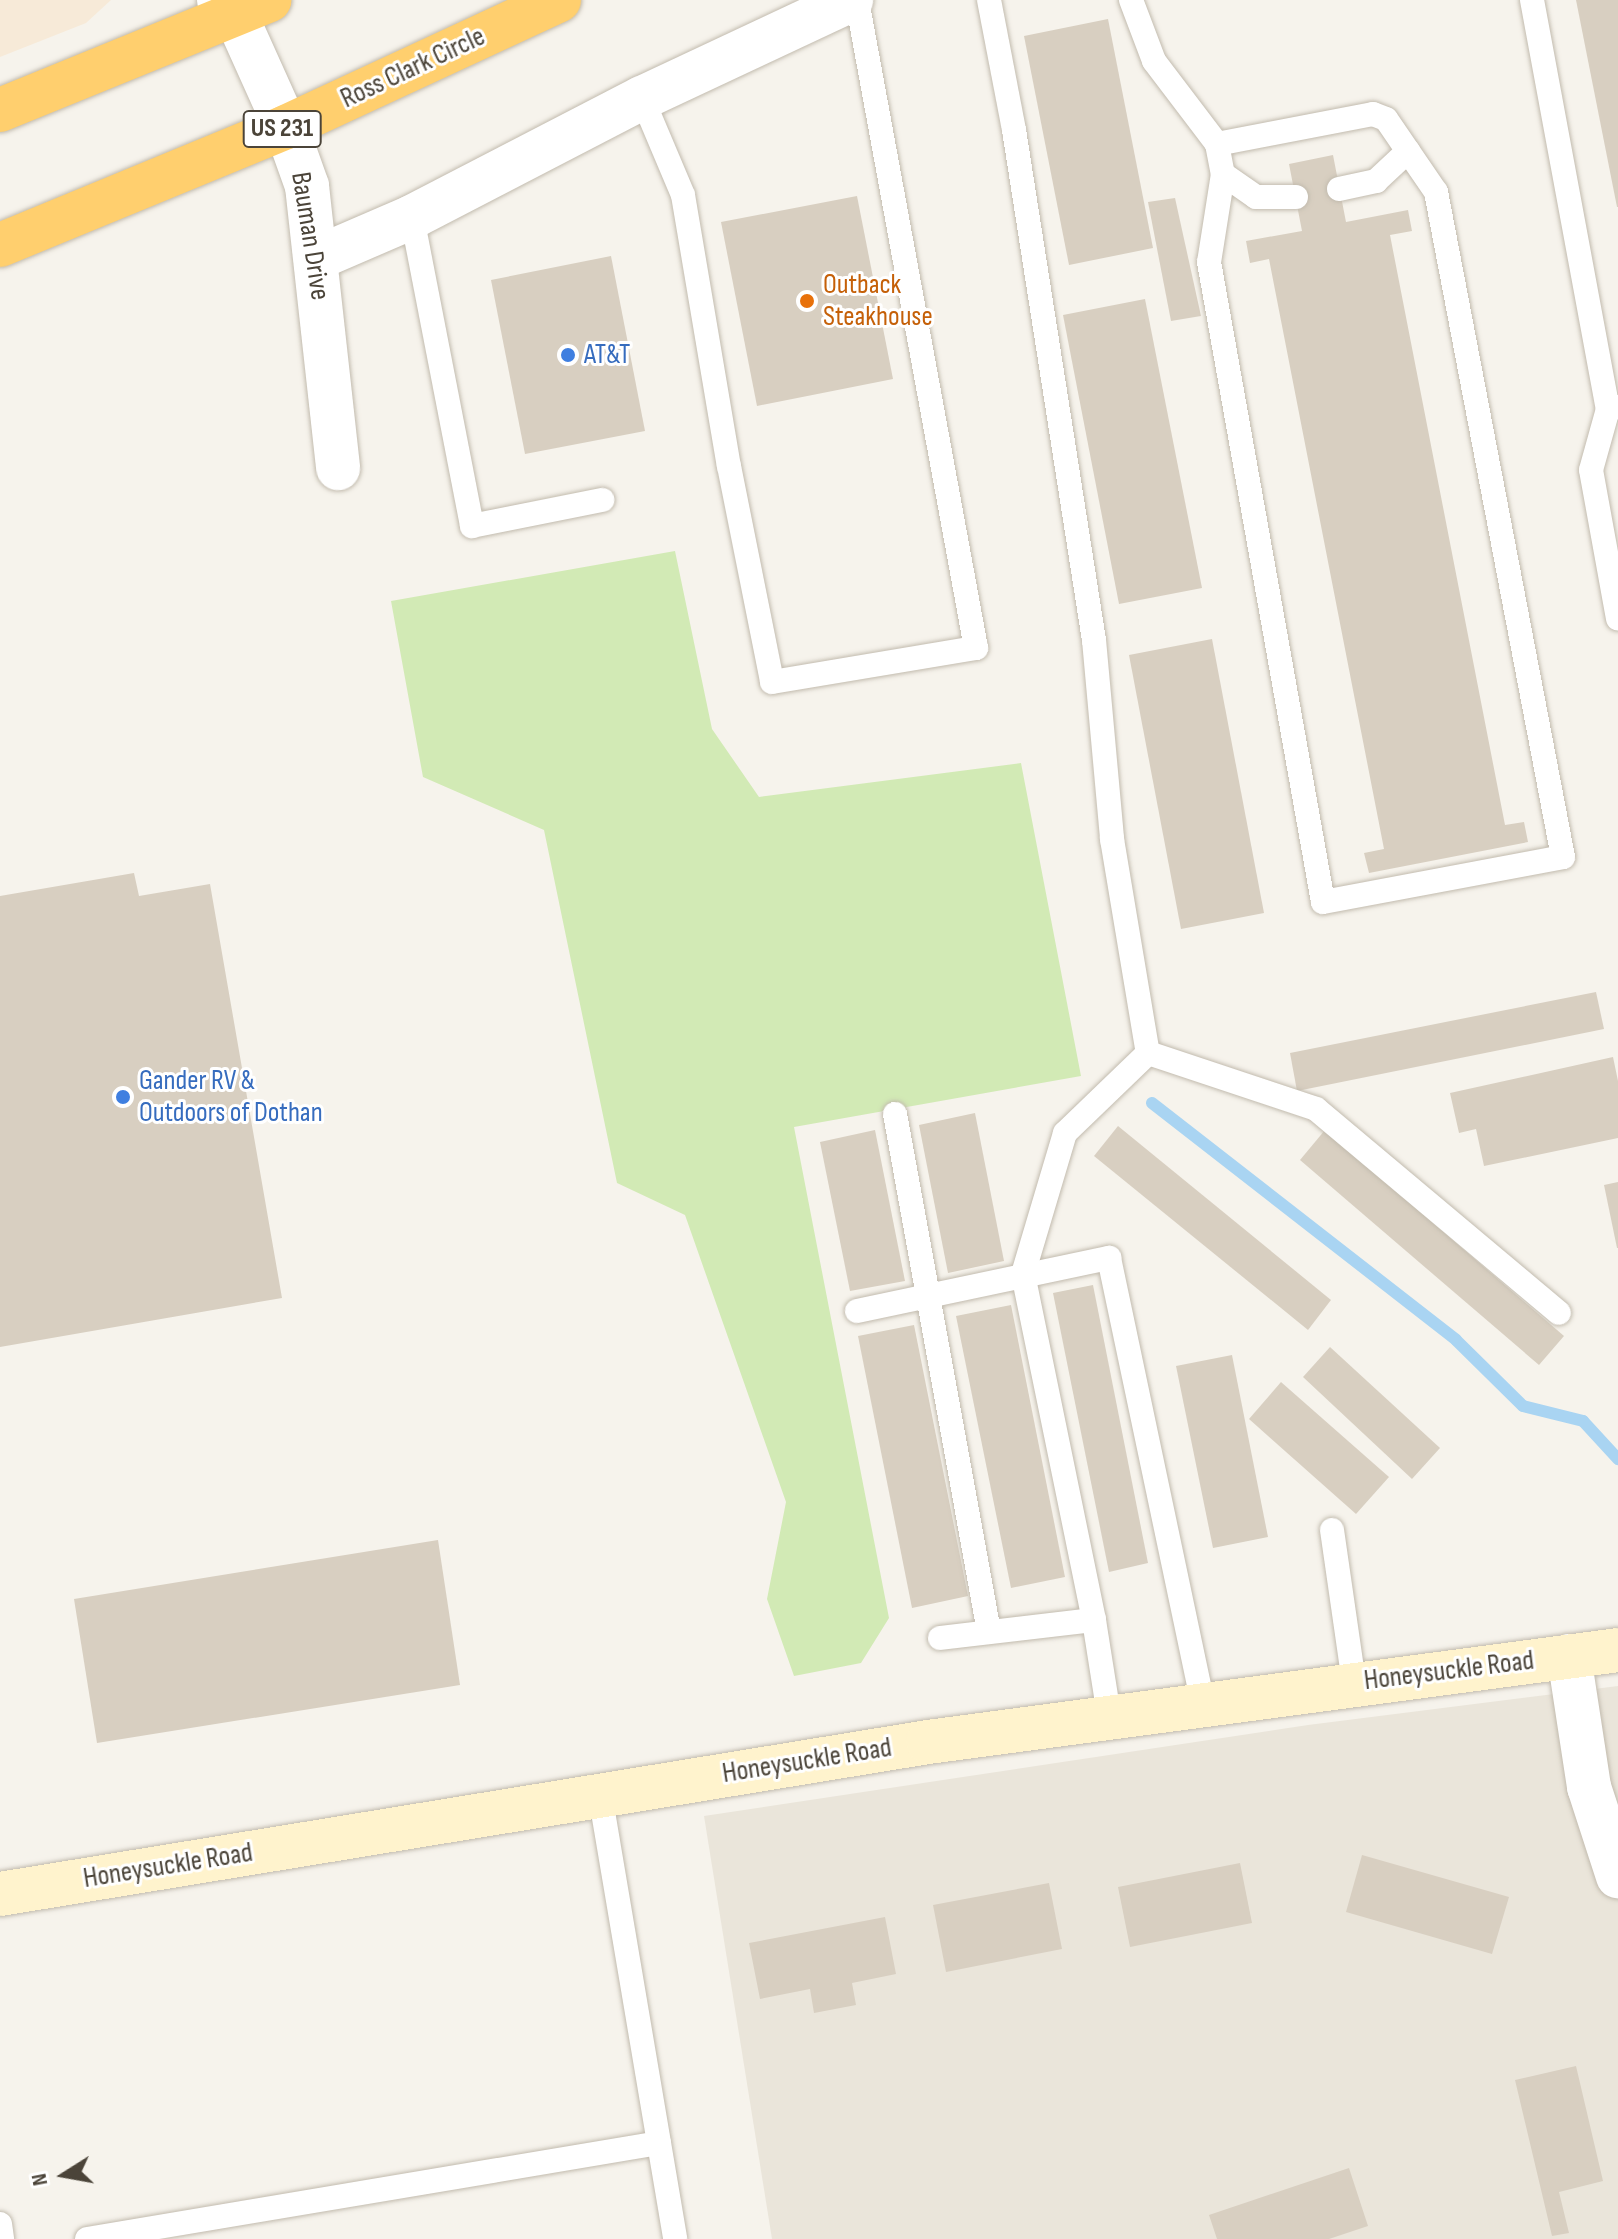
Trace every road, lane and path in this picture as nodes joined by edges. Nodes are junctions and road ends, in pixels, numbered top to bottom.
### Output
1 (559, 0) edge
2 (851, 0) edge
3 (857, 0) edge
4 (989, 0) edge
5 (1131, 0) edge
6 (1532, 0) edge
7 (241, 4) edge
8 (642, 98) junction
9 (0, 110) edge
10 (286, 127) junction
11 (1217, 144) junction
12 (1408, 151) junction
13 (1223, 174) junction
14 (1339, 189) dead end
15 (1296, 197) dead end
16 (412, 217) junction
17 (0, 245) edge
18 (317, 258) junction
19 (1613, 408) edge
20 (338, 468) dead end
21 (602, 500) dead end
22 (1618, 619) edge
23 (1148, 1053) junction
24 (895, 1114) dead end
25 (1023, 1274) junction
26 (928, 1296) junction
27 (857, 1311) dead end
28 (1559, 1313) dead end
29 (1332, 1530) dead end
30 (1094, 1620) junction
31 (989, 1632) junction
32 (940, 1638) dead end
33 (1618, 1650) edge
34 (1569, 1656) junction
35 (1354, 1683) junction
36 (1203, 1703) junction
37 (1109, 1715) junction
38 (600, 1794) junction
39 (1618, 1876) edge
40 (0, 1894) edge
41 (659, 2143) junction
42 (0, 2224) edge
43 (2, 2239) edge
44 (87, 2239) edge
45 (675, 2239) edge

1 - 10 highway, Ross Clark Circle / US 231
2 - 8 street
3 - 8 lane
4 - 23 lane
5 - 11 lane
6 - 19 lane
7 - 9 highway
7 - 10 street, Bauman Drive
8 - 16 street
10 - 17 highway, Ross Clark Circle / US 231
10 - 18 street, Bauman Drive
11 - 12 lane
11 - 13 lane
12 - 13 lane
12 - 14 lane
13 - 15 lane
16 - 18 street
16 - 21 lane
18 - 20 street, Bauman Drive
19 - 22 lane
23 - 25 lane
23 - 28 lane
24 - 26 lane
25 - 26 lane
25 - 30 lane
25 - 36 lane
26 - 27 lane
26 - 31 lane
29 - 35 lane
30 - 31 lane
30 - 37 lane
31 - 32 lane
33 - 34 main road, Honeysuckle Road
34 - 35 main road, Honeysuckle Road
34 - 39 street
35 - 36 main road, Honeysuckle Road
36 - 37 main road, Honeysuckle Road
37 - 38 main road, Honeysuckle Road
38 - 40 main road, Honeysuckle Road
38 - 41 lane
41 - 44 lane
41 - 45 lane
42 - 43 lane

